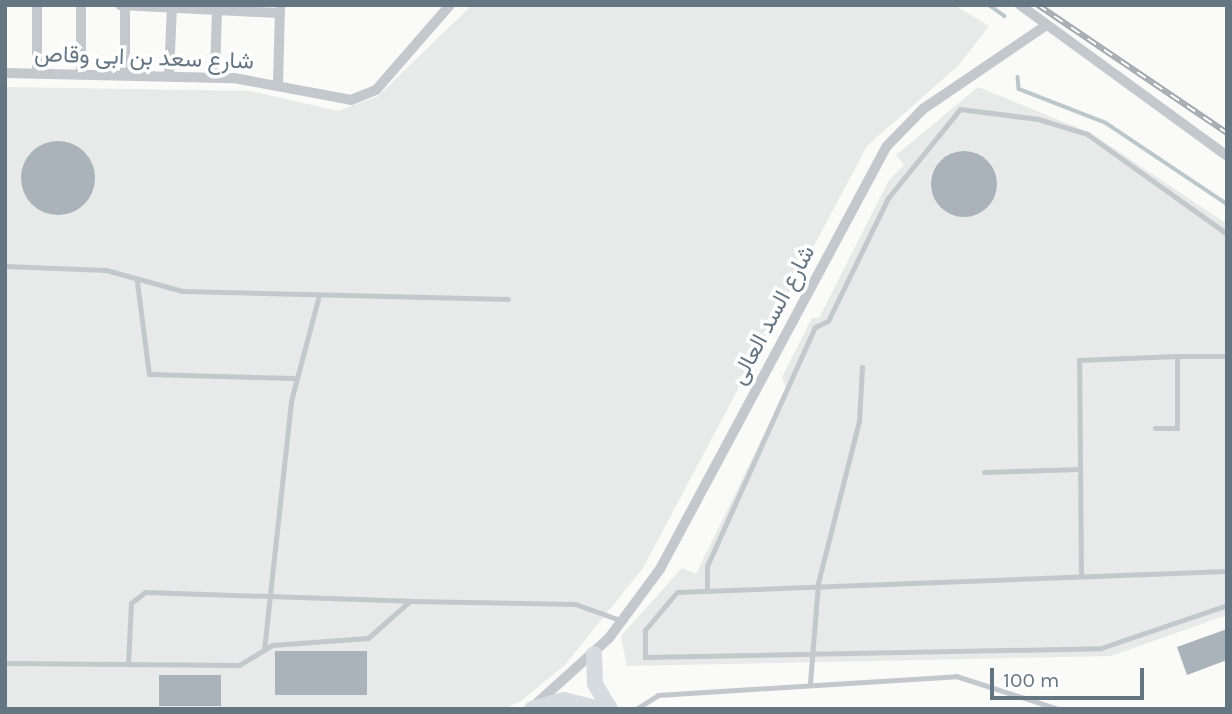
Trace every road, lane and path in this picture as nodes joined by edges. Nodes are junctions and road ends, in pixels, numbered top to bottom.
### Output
1 (37, 5) edge
2 (81, 5) edge
3 (123, 5) edge
4 (450, 5) edge
5 (1020, 5) edge
6 (171, 7) edge
7 (217, 8) edge
8 (246, 8) edge
9 (280, 9) edge
10 (1045, 26) junction
11 (5, 73) edge
12 (37, 73) junction
13 (81, 74) junction
14 (125, 75) junction
15 (169, 75) junction
16 (215, 76) junction
17 (278, 84) junction
18 (1227, 156) edge
19 (1227, 234) edge
20 (5, 266) edge
21 (138, 282) junction
22 (319, 295) junction
23 (508, 299) dead end
24 (1177, 356) junction
25 (1227, 356) edge
26 (862, 367) dead end
27 (295, 378) junction
28 (1155, 428) dead end
29 (1080, 469) junction
30 (984, 472) dead end
31 (1227, 571) edge
32 (1081, 575) junction
33 (818, 583) junction
34 (708, 590) junction
35 (265, 597) junction
36 (410, 601) junction
37 (1227, 605) edge
38 (624, 621) junction
39 (264, 650) junction
40 (813, 654) junction
41 (588, 660) junction
42 (5, 663) edge
43 (128, 664) junction
44 (810, 683) junction
45 (569, 705) edge
46 (532, 709) edge
47 (599, 709) edge
48 (610, 709) edge
49 (636, 709) edge
50 (1058, 709) edge

1 - 12 street
2 - 13 street
3 - 6 street
3 - 14 street
4 - 17 street, شارع سعد بن ابى وقاص
5 - 10 street
6 - 7 street
6 - 15 street
7 - 8 street
7 - 16 street
8 - 9 street
9 - 17 street
10 - 18 street
10 - 38 street, شارع السد العالى
11 - 12 street, شارع سعد بن ابى وقاص
12 - 13 street, شارع سعد بن ابى وقاص
13 - 14 street, شارع سعد بن ابى وقاص
14 - 15 street, شارع سعد بن ابى وقاص
15 - 16 street, شارع سعد بن ابى وقاص
16 - 17 street, شارع سعد بن ابى وقاص
19 - 34 lane
20 - 21 lane
21 - 22 lane
21 - 27 lane
22 - 23 lane
22 - 27 lane
24 - 25 lane
24 - 28 lane
24 - 29 lane
26 - 33 lane
27 - 35 lane
29 - 30 lane
29 - 32 lane
31 - 32 lane
32 - 33 lane
33 - 34 lane
33 - 40 lane
34 - 40 lane
35 - 36 lane
35 - 39 lane
35 - 43 lane
36 - 38 lane
36 - 39 lane
37 - 40 lane
38 - 41 street, شارع السد العالى
39 - 43 lane
40 - 44 lane
41 - 45 main road
41 - 46 street, شارع السد العالى
41 - 48 main road
42 - 43 lane
44 - 49 lane
44 - 50 lane
45 - 46 main road
45 - 47 main road

